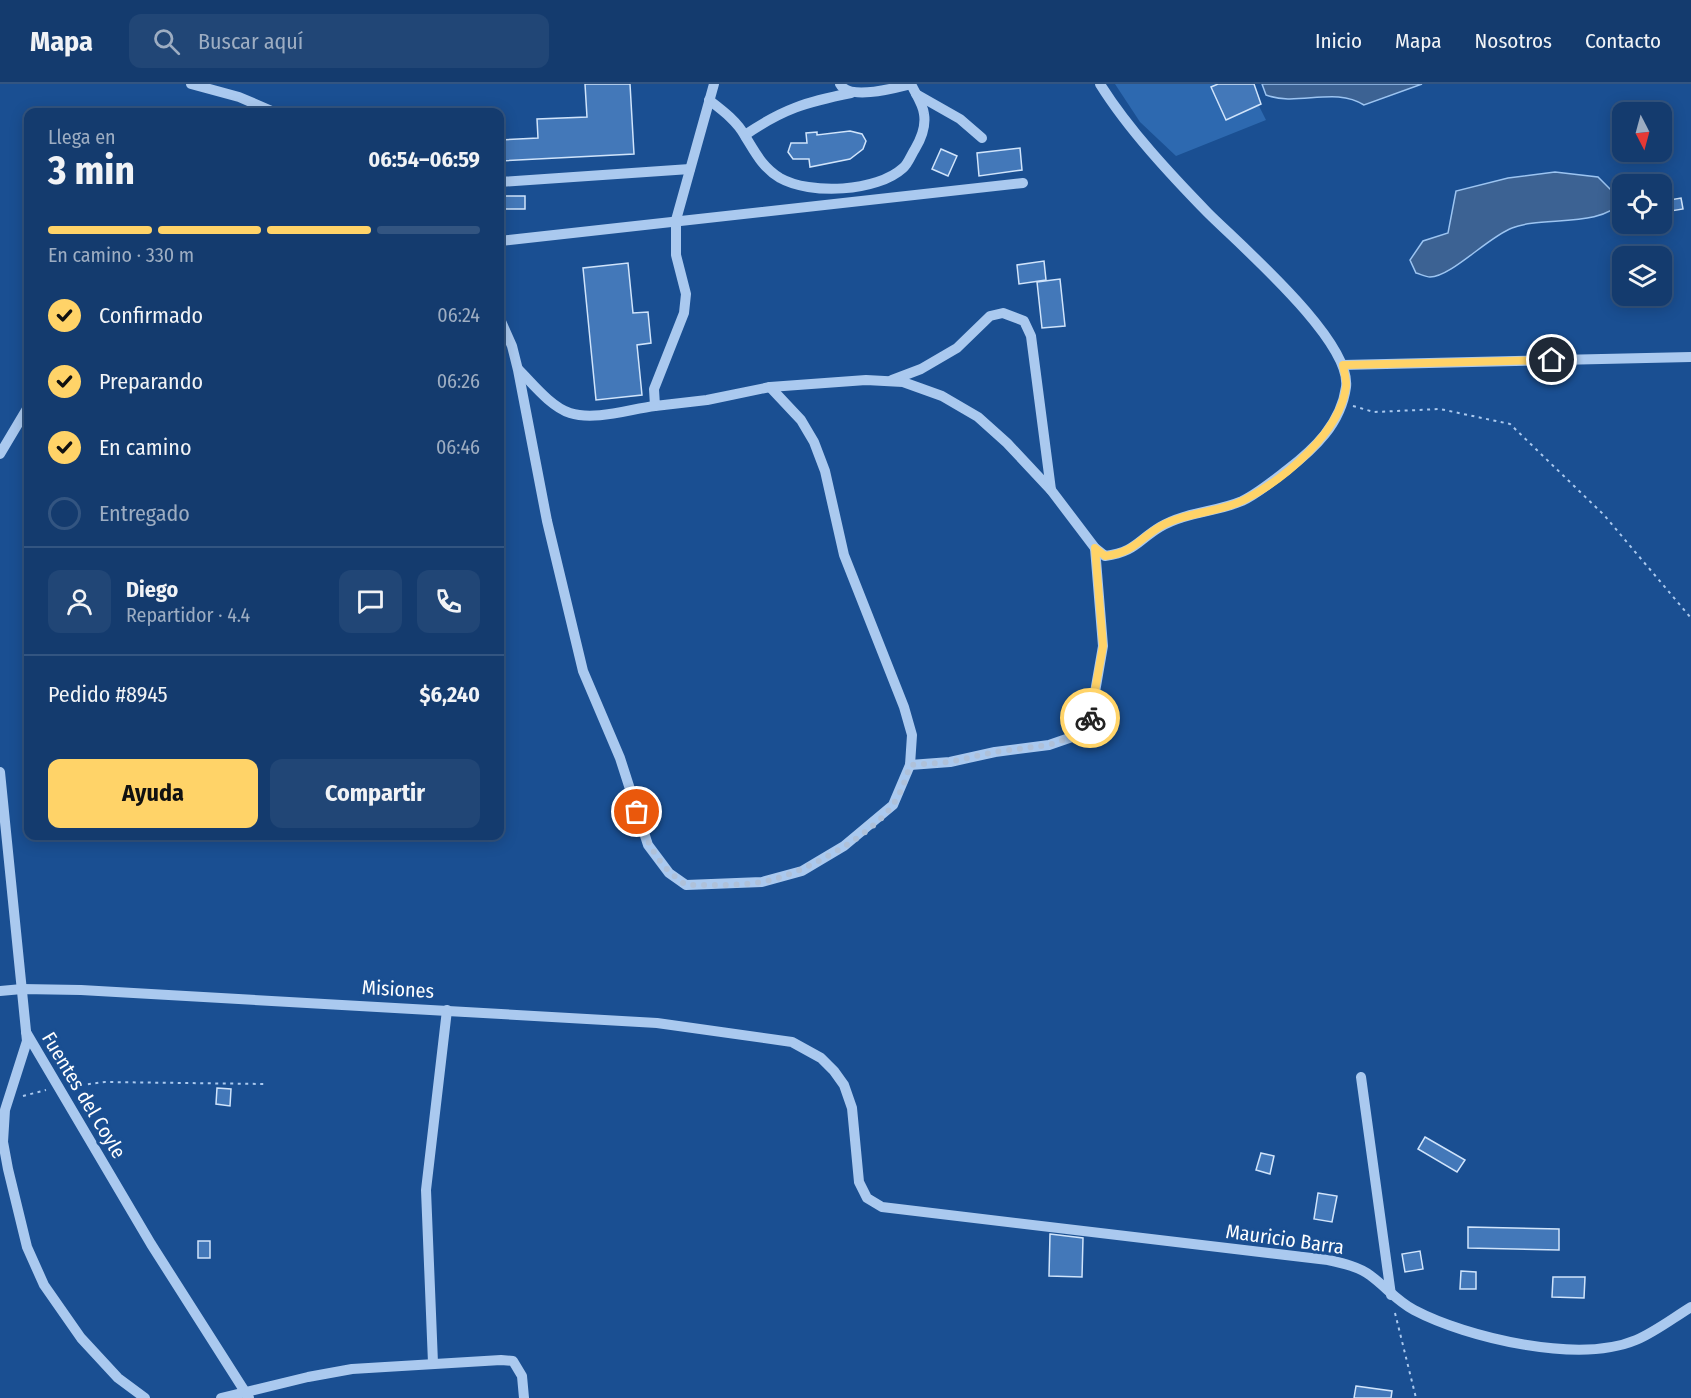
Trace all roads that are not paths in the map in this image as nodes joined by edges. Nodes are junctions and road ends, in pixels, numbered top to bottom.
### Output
1 (191, 84) edge
2 (714, 84) edge
3 (840, 84) edge
4 (1100, 84) edge
5 (913, 88) edge
6 (851, 93) junction
7 (709, 100) junction
8 (265, 108) edge
9 (745, 135) junction
10 (982, 138) dead end
11 (690, 169) junction
12 (504, 182) edge
13 (1023, 183) dead end
14 (676, 220) junction
15 (504, 241) edge
16 (504, 329) edge
17 (1691, 357) edge
18 (1343, 365) junction
19 (519, 370) junction
20 (889, 381) junction
21 (770, 387) junction
22 (655, 406) junction
23 (24, 414) edge
24 (0, 454) edge
25 (1051, 490) junction
26 (1095, 548) junction
27 (910, 765) junction
28 (0, 772) edge
29 (22, 988) junction
30 (0, 991) edge
31 (447, 1010) junction
32 (26, 1032) junction
33 (1361, 1077) dead end
34 (882, 1207) joint
35 (1391, 1295) junction
36 (1691, 1307) edge
37 (433, 1363) junction
38 (247, 1396) edge
39 (145, 1398) edge
40 (221, 1398) edge
41 (524, 1398) edge

1 - 8 street
2 - 7 street
3 - 6 street
4 - 18 street
5 - 6 street
5 - 9 street
5 - 10 street
6 - 9 street
7 - 9 street
7 - 11 street
11 - 12 street
11 - 14 street
13 - 14 street
14 - 15 street
14 - 22 street
16 - 19 street
17 - 18 street
18 - 26 street
19 - 22 street
19 - 27 street
20 - 21 street
20 - 25 street
20 - 25 street
21 - 22 street
21 - 27 street
23 - 24 street
25 - 26 street
26 - 27 street
28 - 29 street, Fuentes del Coyle
29 - 30 street, Misiones
29 - 31 street, Misiones
29 - 32 street, Fuentes del Coyle
31 - 34 street, Misiones
31 - 37 street
32 - 38 street, Fuentes del Coyle
32 - 39 street
33 - 35 street
34 - 35 street, Mauricio Barra
35 - 36 street, Mauricio Barra
37 - 38 street
37 - 41 street
38 - 40 street

